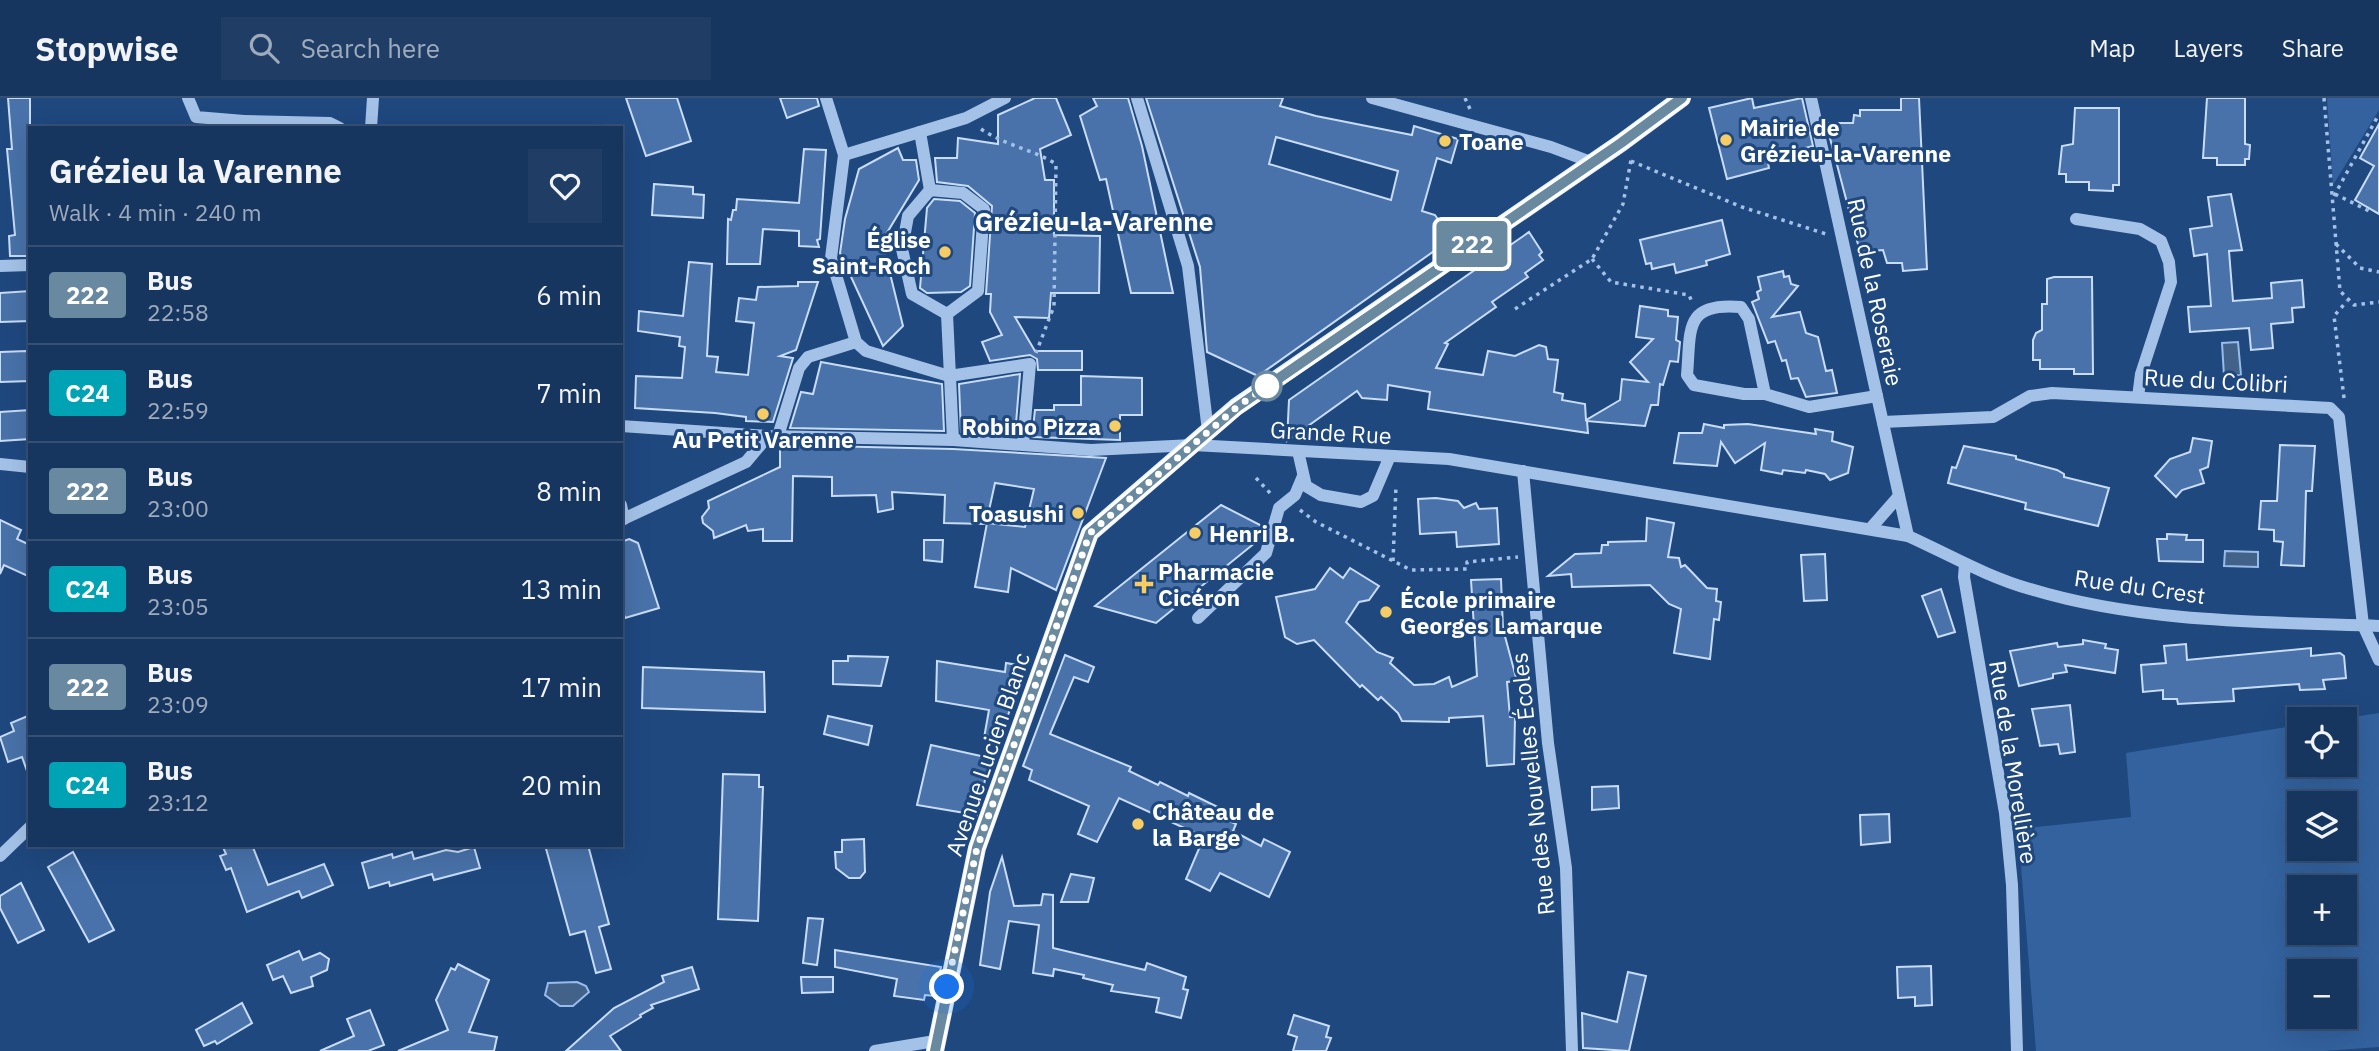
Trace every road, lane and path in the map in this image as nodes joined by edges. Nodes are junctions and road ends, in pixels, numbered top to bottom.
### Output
1 (188, 98) edge
2 (373, 98) edge
3 (826, 98) edge
4 (1005, 98) edge
5 (1137, 98) edge
6 (1373, 98) edge
7 (1682, 98) edge
8 (1811, 98) edge
9 (2324, 98) edge
10 (2379, 114) edge
11 (966, 118) junction
12 (245, 124) edge
13 (336, 126) edge
14 (371, 126) edge
15 (920, 132) junction
16 (1621, 143) junction
17 (844, 155) junction
18 (1631, 161) junction
19 (1591, 162) junction
20 (930, 190) junction
21 (2334, 194) junction
22 (2332, 202) junction
23 (2373, 214) dead end
24 (2076, 219) dead end
25 (1844, 239) junction
26 (2335, 242) junction
27 (1592, 259) junction
28 (28, 265) edge
29 (0, 266) edge
30 (2379, 272) edge
31 (2379, 302) edge
32 (1515, 309) dead end
33 (947, 314) junction
34 (1698, 314) junction
35 (856, 342) junction
36 (1030, 364) junction
37 (949, 376) junction
38 (1765, 394) junction
39 (1877, 396) junction
40 (2138, 397) junction
41 (1883, 422) junction
42 (623, 426) edge
43 (1208, 431) junction
44 (773, 436) junction
45 (953, 440) junction
46 (1023, 444) junction
47 (1193, 445) junction
48 (1298, 451) junction
49 (1394, 456) junction
50 (0, 464) edge
51 (28, 467) edge
52 (1523, 471) junction
53 (1303, 476) junction
54 (1256, 478) dead end
55 (1281, 494) dead end
56 (1296, 495) junction
57 (1899, 496) junction
58 (623, 519) edge
59 (1870, 529) junction
60 (1908, 536) junction
61 (1530, 556) junction
62 (1393, 561) junction
63 (1965, 564) junction
64 (1198, 618) dead end
65 (2362, 625) junction
66 (2379, 626) edge
67 (2379, 660) edge
68 (28, 829) edge
69 (0, 856) edge
70 (935, 1046) edge
71 (875, 1051) edge
72 (1572, 1051) edge
73 (2017, 1051) edge

1 - 12 street
2 - 14 street
3 - 17 street
4 - 11 street
5 - 43 street
6 - 19 street
7 - 16 main road, Avenue Lucien Blanc
8 - 25 street, Rue de la Roseraie
9 - 22 path
10 - 21 path
11 - 15 street
11 - 36 path
12 - 13 street
15 - 17 street
15 - 20 street
16 - 18 path
16 - 19 main road, Avenue Lucien Blanc
17 - 35 street
18 - 25 path
18 - 27 path
19 - 43 main road, Avenue Lucien Blanc
20 - 33 street
20 - 33 street
21 - 22 path
21 - 23 path
22 - 26 path
24 - 40 street
25 - 39 street, Rue de la Roseraie
26 - 30 path
26 - 31 path
27 - 32 path
27 - 34 path
28 - 29 street
33 - 37 street
34 - 38 street
34 - 38 street
35 - 37 street
35 - 44 street
36 - 37 street
36 - 46 street
37 - 45 street
38 - 39 street
39 - 41 street, Rue de la Roseraie
40 - 41 street, Rue du Colibri
40 - 65 street, Rue du Colibri
41 - 57 street, Rue de la Roseraie
42 - 44 street, Grande Rue
43 - 47 main road, Avenue Lucien Blanc
44 - 45 street, Grande Rue
44 - 58 street
45 - 46 street, Grande Rue
46 - 47 street, Grande Rue
47 - 48 street, Grande Rue
47 - 70 main road, Avenue Lucien Blanc
48 - 49 street, Grande Rue
48 - 53 street
49 - 52 street, Grande Rue
49 - 53 street
49 - 62 path
50 - 51 street
52 - 59 street, Grande Rue
52 - 61 street, Rue des Nouvelles Écoles
53 - 56 street
54 - 55 path
56 - 62 path
56 - 64 street
57 - 59 street
57 - 60 street, Rue de la Roseraie
59 - 60 street, Grande Rue
60 - 63 street, Rue du Crest
61 - 62 path
61 - 72 street, Rue des Nouvelles Écoles
63 - 65 street, Rue du Crest
63 - 73 street, Rue de la Morellière
65 - 66 street, Rue du Crest
65 - 67 street, Rue du Colibri
68 - 69 street
70 - 71 street

